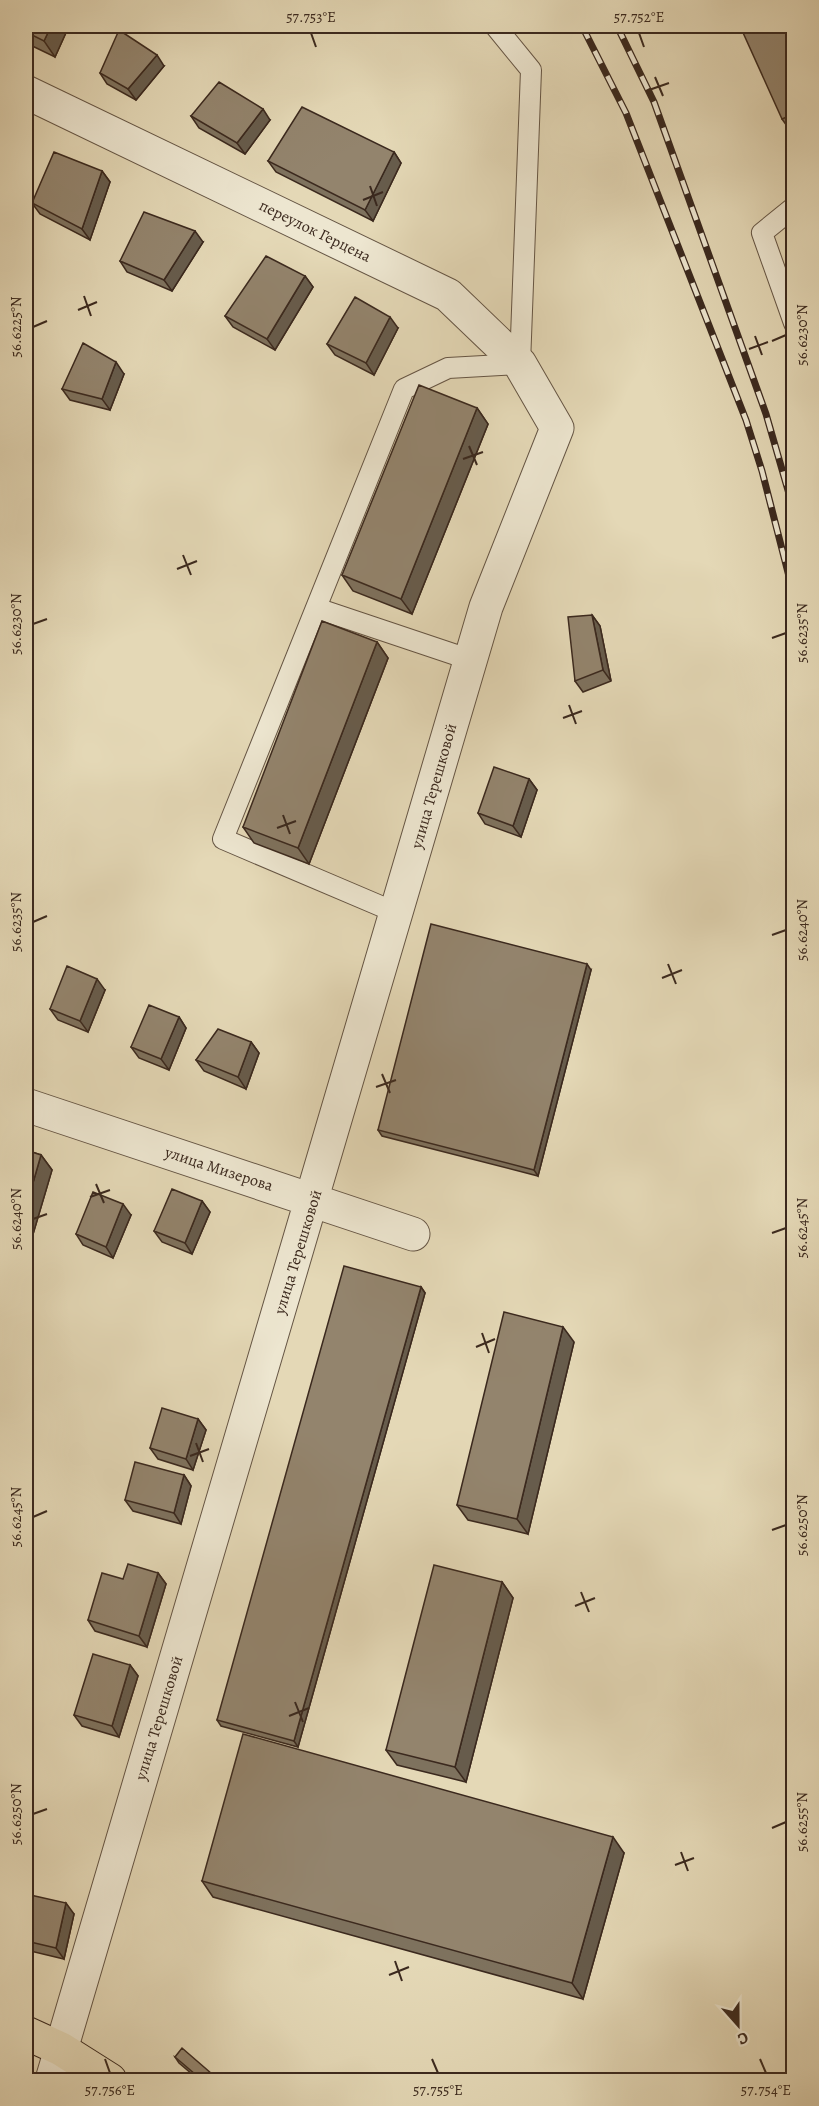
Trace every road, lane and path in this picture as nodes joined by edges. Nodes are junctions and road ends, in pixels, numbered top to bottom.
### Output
1 (495, 26) edge
2 (26, 92) edge
3 (794, 207) edge
4 (794, 323) edge
5 (520, 364) junction
6 (557, 428) joint
7 (316, 608) junction
8 (471, 660) junction
9 (397, 913) junction
10 (26, 1105) edge
11 (313, 1200) junction
12 (413, 1234) dead end
13 (26, 2033) edge
14 (61, 2049) junction
15 (52, 2080) edge
16 (110, 2080) edge

1 - 5 lane
2 - 5 street, переулок Герцена
3 - 4 lane
5 - 6 street, переулок Герцена
5 - 7 lane
6 - 8 street, улица Терешковой
7 - 8 lane
7 - 9 lane
8 - 9 street, улица Терешковой
9 - 11 street, улица Терешковой
10 - 11 street, улица Мизерова
11 - 12 street, улица Мизерова
11 - 14 street, улица Терешковой
13 - 14 main road
14 - 15 street, улица Терешковой
14 - 16 main road

